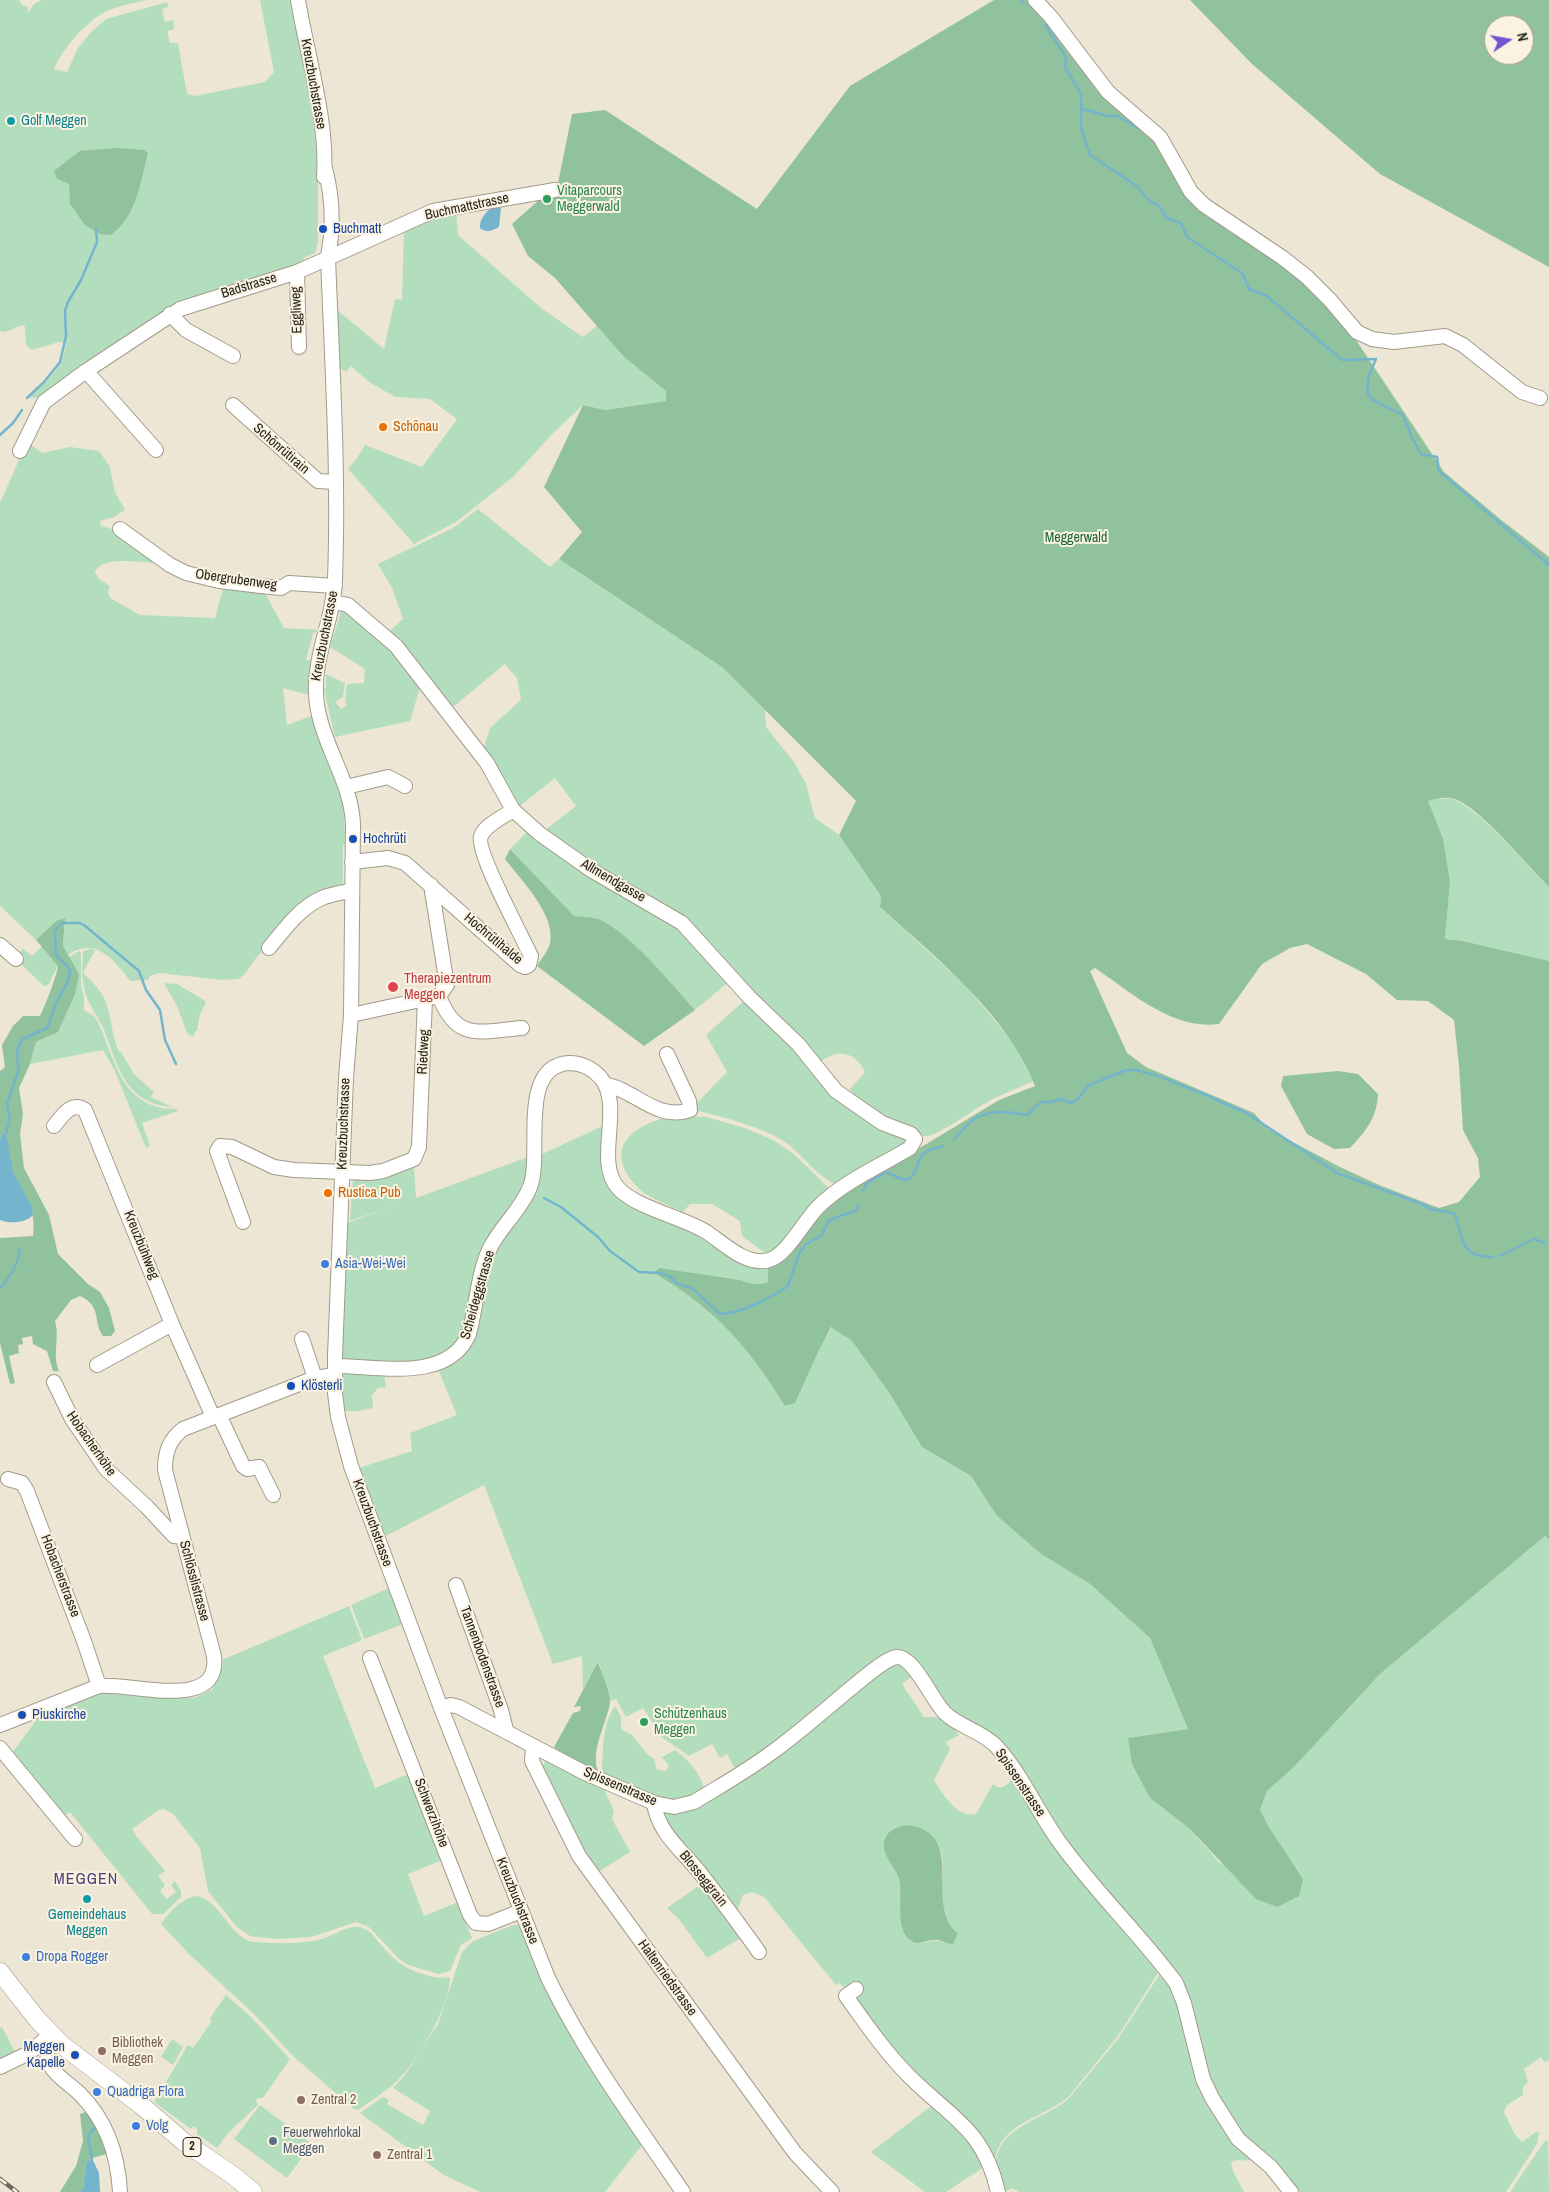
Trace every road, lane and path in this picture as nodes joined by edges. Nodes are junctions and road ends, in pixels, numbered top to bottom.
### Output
1 (298, 0) edge
2 (1035, 0) edge
3 (555, 190) dead end
4 (328, 257) junction
5 (296, 272) junction
6 (170, 314) junction
7 (299, 347) dead end
8 (233, 356) dead end
9 (86, 371) junction
10 (1540, 398) dead end
11 (233, 405) dead end
12 (156, 450) dead end
13 (20, 451) dead end
14 (335, 482) junction
15 (120, 529) dead end
16 (335, 586) junction
17 (334, 602) junction
18 (405, 786) dead end
19 (346, 788) junction
20 (513, 810) junction
21 (352, 862) junction
22 (431, 885) junction
23 (352, 890) junction
24 (0, 946) edge
25 (269, 948) dead end
26 (16, 960) dead end
27 (432, 997) junction
28 (351, 1015) junction
29 (522, 1028) dead end
30 (667, 1054) dead end
31 (606, 1085) junction
32 (54, 1126) dead end
33 (342, 1172) junction
34 (243, 1222) dead end
35 (172, 1324) junction
36 (302, 1339) dead end
37 (97, 1365) dead end
38 (335, 1370) junction
39 (314, 1378) junction
40 (54, 1382) dead end
41 (216, 1416) junction
42 (8, 1479) dead end
43 (273, 1495) dead end
44 (182, 1537) junction
45 (456, 1585) dead end
46 (370, 1658) dead end
47 (99, 1686) junction
48 (441, 1708) junction
49 (0, 1725) edge
50 (506, 1730) junction
51 (532, 1747) junction
52 (0, 1748) edge
53 (654, 1803) junction
54 (75, 1839) dead end
55 (521, 1912) junction
56 (759, 1952) dead end
57 (0, 1972) edge
58 (856, 1989) dead end
59 (51, 2034) junction
60 (0, 2067) edge
61 (120, 2192) edge
62 (253, 2192) edge
63 (683, 2192) edge
64 (832, 2192) edge
65 (998, 2192) edge
66 (1291, 2192) edge

1 - 4 street, Kreuzbuchstrasse
2 - 10 street
3 - 4 street, Buchmattstrasse
4 - 5 street, Badstrasse
4 - 14 street, Kreuzbuchstrasse
5 - 6 street, Badstrasse
5 - 7 street, Eggliweg
6 - 8 street
6 - 9 street, Badstrasse
9 - 12 street
9 - 13 street, Badstrasse
11 - 14 street, Schönrütirain
14 - 16 street, Kreuzbuchstrasse
15 - 16 street, Obergrubenweg
16 - 17 street, Kreuzbuchstrasse
17 - 19 street, Kreuzbuchstrasse
17 - 20 street, Allmendgasse
18 - 19 street
19 - 21 street, Kreuzbuchstrasse
20 - 22 street, Hochrütihalde
20 - 31 street, Allmendgasse
21 - 22 street, Hochrütihalde
21 - 23 street, Kreuzbuchstrasse
22 - 27 street, Riedweg
23 - 25 street
23 - 28 street, Kreuzbuchstrasse
24 - 26 street
27 - 28 street
27 - 29 street
27 - 33 street, Riedweg
28 - 33 street, Kreuzbuchstrasse
30 - 31 street, Scheideggstrasse
31 - 38 street, Scheideggstrasse
32 - 35 street, Kreuzbühlweg
33 - 34 street, Riedweg
33 - 38 street, Kreuzbuchstrasse
35 - 37 street
35 - 41 street, Kreuzbühlweg
36 - 39 street
38 - 39 street, Schlösslistrasse
38 - 48 street, Kreuzbuchstrasse
39 - 41 street, Schlösslistrasse
40 - 44 street, Hobacherhöhe
41 - 43 street, Kreuzbühlweg
41 - 44 street, Schlösslistrasse
42 - 47 street, Hobacherstrasse
44 - 47 street, Schlösslistrasse
45 - 50 street, Tannenbodenstrasse
46 - 55 street, Schwerzihöhe
47 - 49 street, Schlösslistrasse
48 - 50 street, Spissenstrasse
48 - 55 street, Kreuzbuchstrasse
50 - 51 street, Spissenstrasse
51 - 53 street, Spissenstrasse
51 - 64 street, Haltenriedstrasse
52 - 54 street
53 - 56 street, Blosseggrain
53 - 66 street, Spissenstrasse
55 - 63 street, Kreuzbuchstrasse
57 - 59 main road, 2
58 - 65 street
59 - 60 street
59 - 61 street
59 - 62 main road, 2

